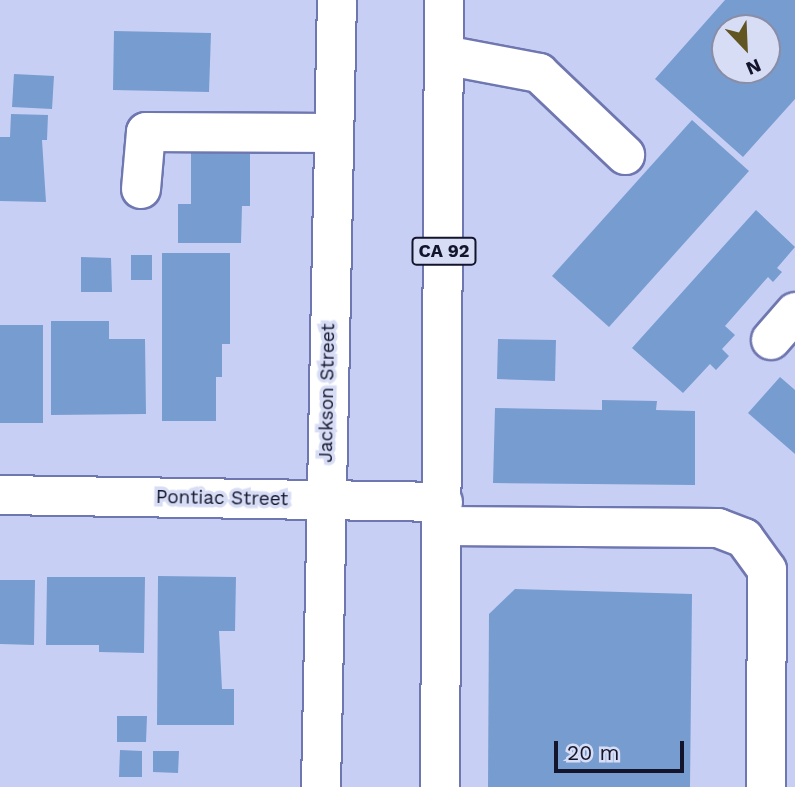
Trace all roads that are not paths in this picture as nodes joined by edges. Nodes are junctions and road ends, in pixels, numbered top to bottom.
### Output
1 (337, 0) edge
2 (444, 0) edge
3 (444, 55) junction
4 (334, 133) junction
5 (625, 156) dead end
6 (141, 190) dead end
7 (795, 312) edge
8 (771, 340) dead end
9 (0, 495) edge
10 (325, 499) junction
11 (443, 514) junction
12 (781, 574) edge
13 (321, 787) edge
14 (440, 787) edge
15 (766, 787) edge

1 - 4 main road, Jackson Street
2 - 3 main road, CA 92
3 - 5 main road
3 - 11 main road, CA 92
4 - 6 main road
4 - 10 main road, Jackson Street
7 - 8 main road
9 - 10 main road, Pontiac Street
10 - 11 main road, Pontiac Street
10 - 13 main road, Jackson Street
11 - 12 main road, Pontiac Street
11 - 14 main road, CA 92
12 - 15 main road

